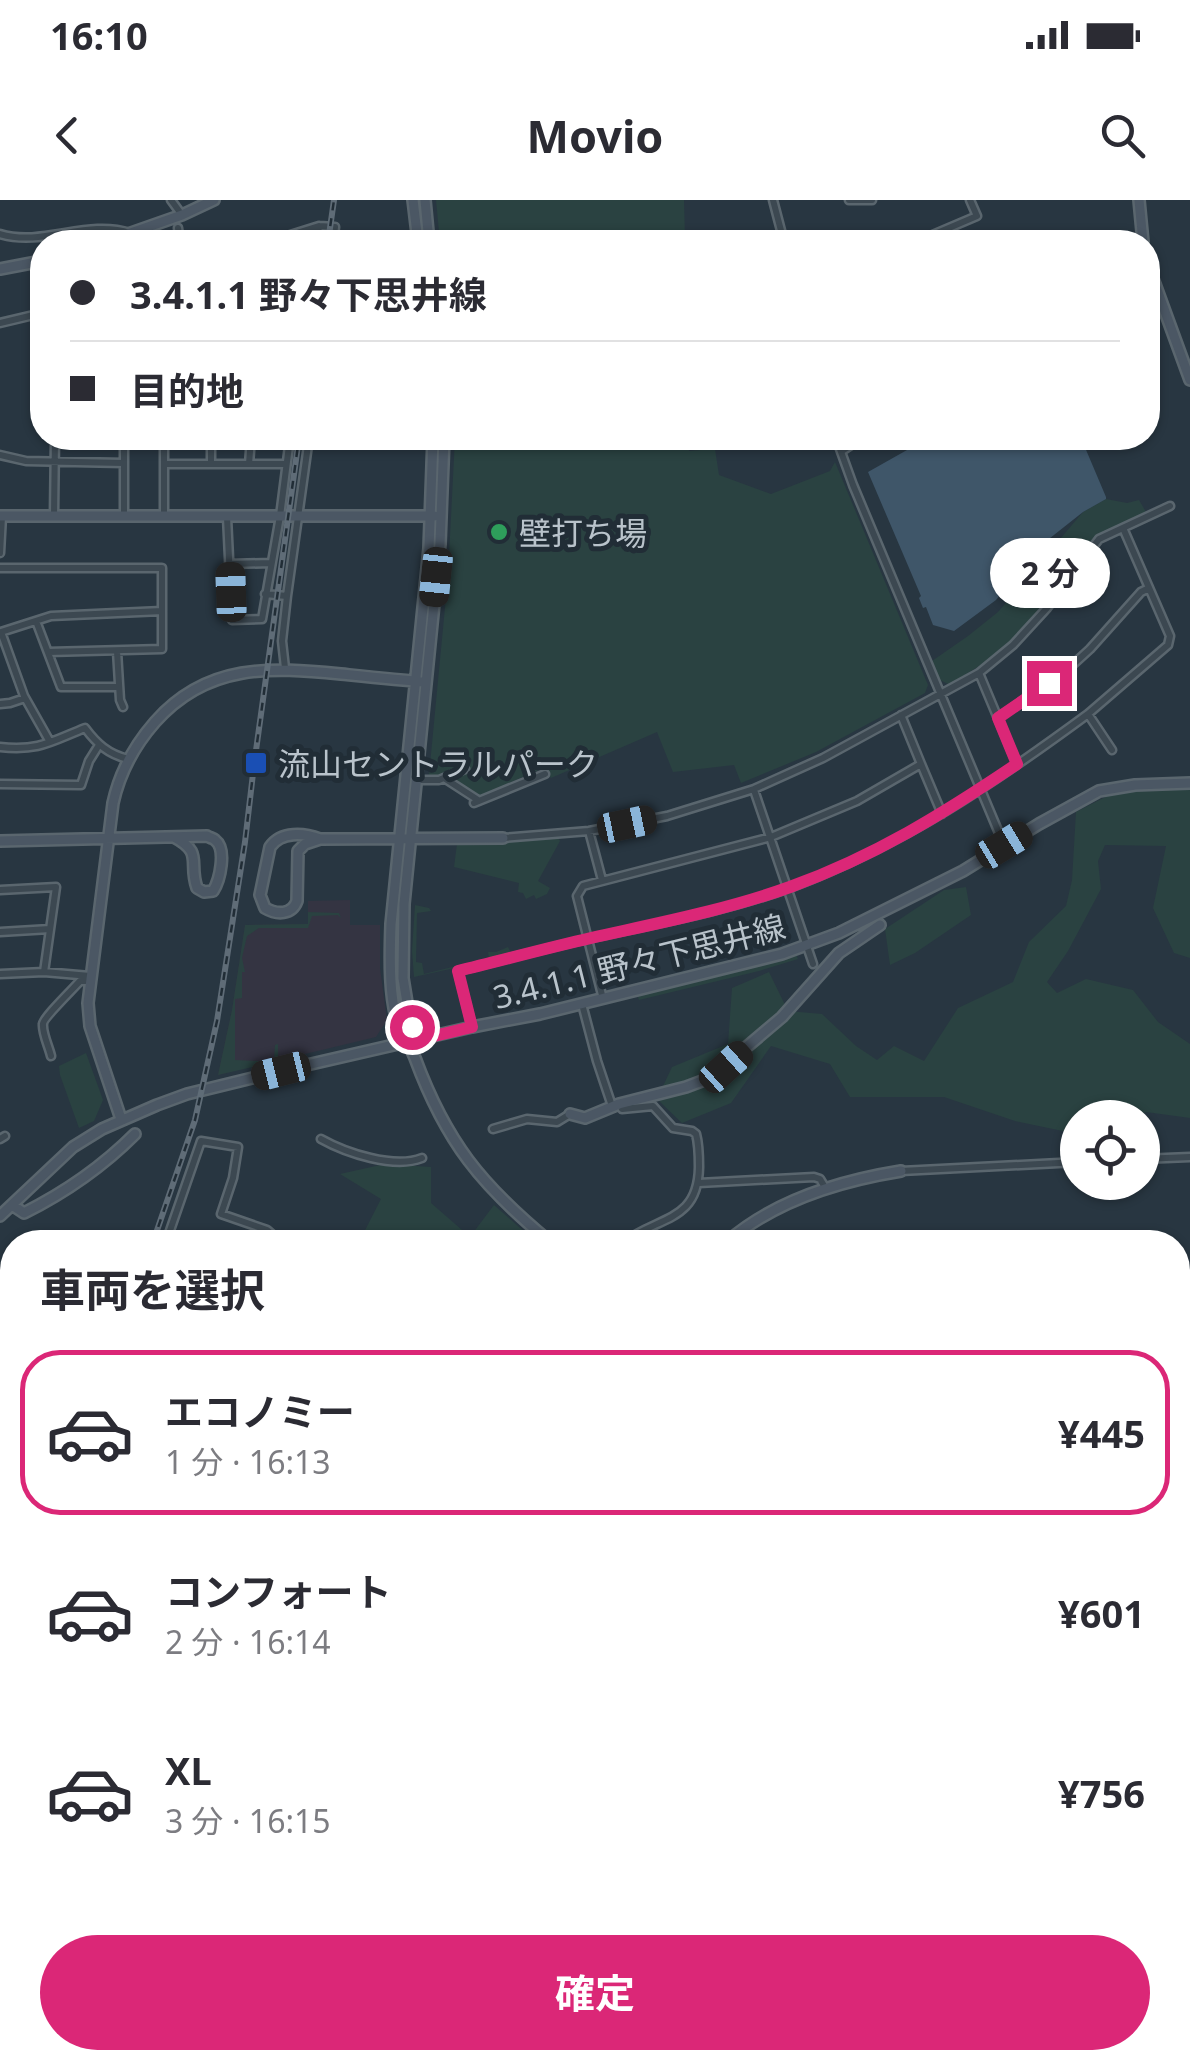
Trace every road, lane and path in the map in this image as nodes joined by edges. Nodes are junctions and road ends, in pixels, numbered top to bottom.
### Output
1 (170, 200) edge
2 (214, 200) edge
3 (413, 200) edge
4 (426, 200) edge
5 (773, 200) edge
6 (849, 200) edge
7 (872, 200) edge
8 (970, 200) edge
9 (1140, 200) edge
10 (182, 215) junction
11 (320, 226) junction
12 (90, 230) edge
13 (122, 230) edge
14 (139, 230) edge
15 (307, 230) edge
16 (319, 230) edge
17 (335, 230) edge
18 (417, 230) edge
19 (429, 230) edge
20 (781, 230) edge
21 (944, 230) edge
22 (1141, 230) edge
23 (0, 234) edge
24 (30, 238) edge
25 (30, 263) edge
26 (0, 269) edge
27 (1160, 298) edge
28 (30, 316) edge
29 (0, 323) edge
30 (1190, 380) edge
31 (54, 450) edge
32 (124, 450) edge
33 (164, 450) edge
34 (210, 450) edge
35 (250, 450) edge
36 (288, 450) edge
37 (307, 450) edge
38 (433, 450) edge
39 (443, 450) edge
40 (845, 450) edge
41 (842, 452) joint
42 (0, 454) edge
43 (54, 462) junction
44 (124, 463) junction
45 (164, 464) junction
46 (210, 464) junction
47 (249, 464) junction
48 (286, 464) junction
49 (1170, 506) dead end
50 (1, 516) edge
51 (54, 516) junction
52 (124, 516) junction
53 (164, 516) junction
54 (280, 516) junction
55 (436, 516) junction
56 (227, 517) junction
57 (298, 517) junction
58 (1123, 528) junction
59 (0, 553) edge
60 (271, 563) junction
61 (230, 564) junction
62 (0, 568) edge
63 (1149, 588) junction
64 (265, 594) junction
65 (286, 596) junction
66 (162, 611) junction
67 (36, 621) junction
68 (1, 629) edge
69 (2, 648) edge
70 (116, 650) junction
71 (48, 652) junction
72 (284, 668) junction
73 (979, 672) junction
74 (414, 681) junction
75 (426, 682) junction
76 (119, 687) junction
77 (941, 694) junction
78 (25, 698) junction
79 (0, 704) edge
80 (124, 706) dead end
81 (1088, 714) junction
82 (900, 715) junction
83 (998, 718) junction
84 (50, 742) junction
85 (99, 745) junction
86 (0, 747) edge
87 (1112, 750) dead end
88 (128, 759) junction
89 (921, 764) junction
90 (1017, 764) junction
91 (464, 769) dead end
92 (545, 774) dead end
93 (444, 778) junction
94 (417, 780) junction
95 (1190, 783) edge
96 (0, 784) edge
97 (754, 789) junction
98 (981, 789) junction
99 (942, 814) junction
100 (589, 831) junction
101 (202, 836) junction
102 (283, 836) junction
103 (174, 837) junction
104 (771, 837) junction
105 (109, 838) junction
106 (504, 838) joint
107 (320, 839) junction
108 (399, 840) junction
109 (411, 840) junction
110 (0, 841) edge
111 (1004, 845) junction
112 (300, 849) junction
113 (193, 854) junction
114 (602, 880) junction
115 (788, 888) junction
116 (0, 890) edge
117 (880, 925) dead end
118 (50, 930) junction
119 (0, 932) edge
120 (588, 939) junction
121 (806, 946) junction
122 (813, 964) dead end
123 (44, 972) junction
124 (0, 974) edge
125 (90, 979) junction
126 (603, 999) junction
127 (582, 1004) junction
128 (472, 1027) junction
129 (409, 1042) junction
130 (51, 1056) dead end
131 (615, 1105) junction
132 (570, 1114) joint
133 (121, 1120) junction
134 (493, 1129) dead end
135 (135, 1134) dead end
136 (321, 1139) dead end
137 (1190, 1156) edge
138 (422, 1158) dead end
139 (1160, 1158) edge
140 (1060, 1163) edge
141 (901, 1171) joint
142 (699, 1183) junction
143 (826, 1188) junction
144 (12, 1206) junction
145 (0, 1216) edge
146 (170, 1230) edge
147 (266, 1230) edge
148 (536, 1230) edge
149 (646, 1230) edge
150 (743, 1230) edge

1 - 10 street
2 - 10 street
3 - 18 street
4 - 19 street
5 - 20 street
6 - 7 street
8 - 21 street
9 - 22 street
10 - 14 street
11 - 15 street
11 - 16 street
11 - 17 street
12 - 13 street
23 - 24 street
25 - 26 street
27 - 30 street
28 - 29 street
31 - 43 street
32 - 44 street
33 - 45 street
34 - 46 street
35 - 47 street
36 - 48 street
37 - 57 street
38 - 55 street
39 - 55 street
40 - 41 street
41 - 77 street
42 - 43 street
43 - 44 street
43 - 51 street
44 - 52 street
45 - 46 street
45 - 53 street
46 - 47 street
47 - 48 street
48 - 54 street
49 - 58 street
50 - 51 street
50 - 59 street
51 - 52 street
52 - 53 street
53 - 56 street
54 - 56 street
54 - 57 street
54 - 60 street
55 - 57 street
55 - 74 street
55 - 75 street
56 - 61 street
57 - 65 street
58 - 63 street
58 - 73 street
60 - 61 street
60 - 64 street
61 - 64 street
62 - 66 street
63 - 81 street
63 - 83 street
64 - 65 street
65 - 72 street
66 - 67 street
66 - 70 street
67 - 68 street
67 - 71 street
68 - 69 street
69 - 78 street
70 - 71 street
70 - 76 street
71 - 76 street
72 - 74 street
72 - 88 street
73 - 77 street
73 - 83 street
74 - 75 street
74 - 108 street
75 - 94 street
76 - 80 street
77 - 82 street
77 - 98 street
78 - 79 street
78 - 84 street
81 - 87 street
81 - 90 street
82 - 89 street
82 - 97 street
83 - 90 street
84 - 85 street
84 - 86 street
85 - 88 street
85 - 96 street
88 - 105 street
89 - 99 street
89 - 104 street
90 - 98 street
91 - 93 street
92 - 93 street
93 - 94 street
94 - 109 street
95 - 111 street, 3.4.1.1 野々下思井線
97 - 100 street
97 - 104 street
98 - 99 street
98 - 111 street
99 - 115 street
100 - 106 street
100 - 114 street
101 - 103 street
101 - 113 street
101 - 113 street
102 - 107 street
102 - 112 street
102 - 112 street
103 - 105 street
103 - 113 street
104 - 114 street
104 - 115 street
105 - 110 street
105 - 125 street
106 - 109 street
107 - 108 street
107 - 112 street
108 - 109 street
108 - 129 street
109 - 129 street
111 - 121 street, 3.4.1.1 野々下思井線
114 - 120 street
115 - 120 street
115 - 121 street
116 - 118 street
117 - 131 street
118 - 119 street
118 - 123 street
120 - 126 street
120 - 128 street
121 - 122 street
121 - 126 street, 3.4.1.1 野々下思井線
123 - 124 street
123 - 125 street
125 - 130 street
125 - 133 street
126 - 127 street, 3.4.1.1 野々下思井線
127 - 128 street, 3.4.1.1 野々下思井線
127 - 131 street
128 - 129 street, 3.4.1.1 野々下思井線
129 - 133 street, 3.4.1.1 野々下思井線
129 - 148 street
131 - 132 street
131 - 142 street
132 - 134 street
133 - 144 street, 3.4.1.1 野々下思井線
135 - 144 street
136 - 138 street
137 - 139 street
140 - 141 street
141 - 143 street
142 - 143 street
142 - 149 street
143 - 150 street
144 - 145 street, 3.4.1.1 野々下思井線
146 - 147 street

